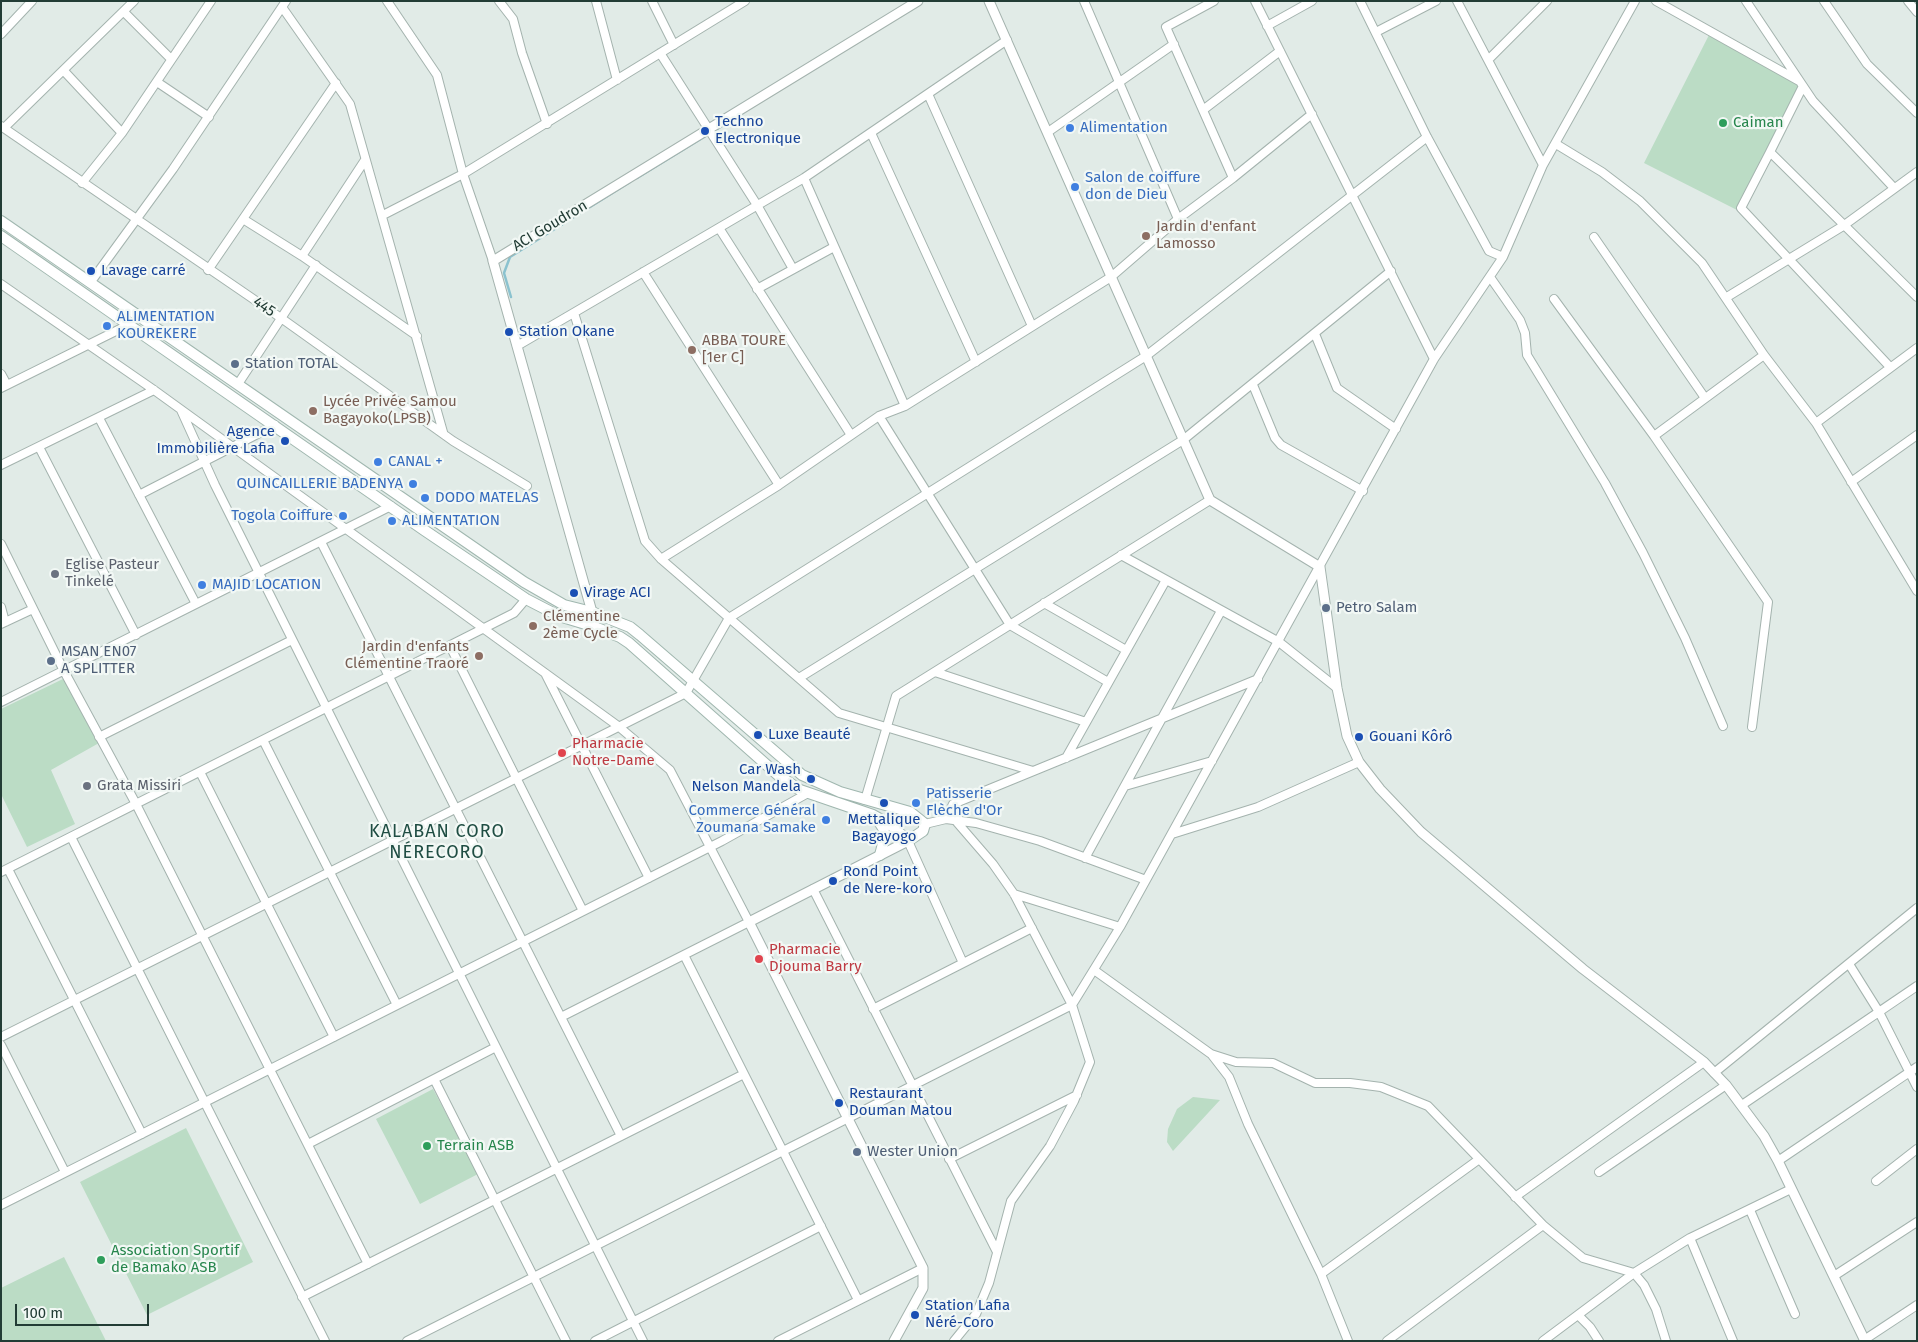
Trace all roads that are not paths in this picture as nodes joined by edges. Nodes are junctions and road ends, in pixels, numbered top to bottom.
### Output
1 (32, 1) edge
2 (134, 1) edge
3 (211, 1) edge
4 (388, 1) edge
5 (499, 1) edge
6 (596, 1) edge
7 (652, 1) edge
8 (744, 1) edge
9 (918, 1) edge
10 (989, 1) edge
11 (1084, 1) edge
12 (1214, 1) edge
13 (1255, 1) edge
14 (1312, 1) edge
15 (1360, 1) edge
16 (1436, 1) edge
17 (1457, 1) edge
18 (1547, 1) edge
19 (1656, 1) edge
20 (1746, 1) edge
21 (1824, 1) edge
22 (1908, 1) edge
23 (1634, 2) edge
24 (284, 4) edge
25 (124, 12) junction
26 (1917, 12) edge
27 (1267, 26) junction
28 (1376, 32) junction
29 (1, 34) edge
30 (1007, 40) junction
31 (1174, 44) junction
32 (674, 45) junction
33 (1280, 52) junction
34 (660, 53) junction
35 (171, 59) junction
36 (1489, 59) junction
37 (64, 70) junction
38 (617, 80) junction
39 (157, 82) junction
40 (336, 83) junction
41 (1118, 83) junction
42 (1802, 84) junction
43 (928, 94) junction
44 (1203, 110) junction
45 (1917, 113) edge
46 (1312, 114) junction
47 (209, 117) junction
48 (547, 124) junction
49 (2, 127) edge
50 (709, 130) junction
51 (1048, 132) junction
52 (122, 133) junction
53 (871, 133) junction
54 (1427, 137) junction
55 (1556, 144) junction
56 (1770, 152) junction
57 (366, 160) junction
58 (1543, 165) junction
59 (1917, 172) edge
60 (463, 174) junction
61 (804, 178) junction
62 (1233, 178) junction
63 (82, 183) junction
64 (1894, 188) junction
65 (1352, 194) junction
66 (758, 205) junction
67 (383, 215) junction
68 (1178, 218) junction
69 (243, 219) junction
70 (136, 220) junction
71 (1, 221) edge
72 (1843, 226) junction
73 (719, 228) junction
74 (1, 236) edge
75 (1594, 237) dead end
76 (834, 246) junction
77 (302, 256) junction
78 (1503, 258) junction
79 (1789, 260) junction
80 (492, 261) junction
81 (316, 265) junction
82 (793, 269) junction
83 (208, 270) junction
84 (1391, 271) junction
85 (643, 272) junction
86 (1111, 277) junction
87 (1490, 277) junction
88 (90, 283) junction
89 (1, 284) edge
90 (758, 289) junction
91 (1727, 297) junction
92 (1917, 297) edge
93 (1554, 299) dead end
94 (574, 313) junction
95 (281, 318) junction
96 (128, 325) junction
97 (1032, 326) junction
98 (1314, 334) junction
99 (417, 336) junction
100 (90, 344) junction
101 (516, 346) junction
102 (1917, 348) edge
103 (1764, 355) junction
104 (1146, 356) junction
105 (1434, 359) junction
106 (976, 362) junction
107 (1890, 367) junction
108 (1, 374) edge
109 (238, 384) junction
110 (1254, 385) junction
111 (4, 387) edge
112 (154, 390) junction
113 (1705, 398) junction
114 (905, 406) junction
115 (180, 409) junction
116 (879, 416) junction
117 (99, 418) junction
118 (1816, 423) junction
119 (275, 425) junction
120 (1396, 429) junction
121 (443, 432) junction
122 (851, 435) junction
123 (1917, 435) edge
124 (1654, 436) junction
125 (1183, 440) junction
126 (39, 447) junction
127 (233, 447) junction
128 (204, 463) junction
129 (1, 465) edge
130 (1851, 482) junction
131 (779, 485) junction
132 (527, 486) dead end
133 (1363, 490) junction
134 (139, 495) junction
135 (928, 495) junction
136 (1210, 500) junction
137 (391, 506) junction
138 (346, 529) junction
139 (321, 542) junction
140 (1, 544) edge
141 (1121, 555) junction
142 (661, 559) junction
143 (1320, 568) junction
144 (975, 569) junction
145 (259, 573) junction
146 (1166, 580) junction
147 (1917, 591) edge
148 (526, 598) junction
149 (1044, 603) junction
150 (196, 604) junction
151 (1, 607) edge
152 (33, 609) junction
153 (1221, 610) junction
154 (592, 612) junction
155 (729, 618) junction
156 (3, 623) edge
157 (1010, 625) junction
158 (592, 626) junction
159 (483, 629) junction
160 (136, 634) junction
161 (292, 640) junction
162 (1279, 642) junction
163 (450, 646) junction
164 (1126, 650) junction
165 (64, 671) junction
166 (935, 672) junction
167 (545, 673) junction
168 (389, 677) junction
169 (799, 678) junction
170 (1258, 679) junction
171 (693, 680) junction
172 (1108, 682) junction
173 (1337, 688) junction
174 (686, 692) junction
175 (1, 702) edge
176 (327, 708) junction
177 (1164, 717) junction
178 (1086, 722) junction
179 (618, 726) junction
180 (1723, 726) dead end
181 (1752, 727) dead end
182 (887, 728) junction
183 (99, 737) junction
184 (263, 740) junction
185 (582, 745) junction
186 (1066, 758) junction
187 (1212, 761) junction
188 (1359, 762) junction
189 (1033, 771) junction
190 (200, 772) junction
191 (516, 778) junction
192 (1125, 786) junction
193 (808, 793) junction
194 (864, 800) junction
195 (136, 804) junction
196 (456, 808) junction
197 (873, 815) junction
198 (946, 819) junction
199 (955, 820) junction
200 (926, 824) junction
201 (1172, 834) junction
202 (71, 837) junction
203 (392, 840) junction
204 (908, 841) junction
205 (711, 846) junction
206 (880, 855) junction
207 (1085, 858) junction
208 (5, 871) edge
209 (330, 872) junction
210 (649, 878) junction
211 (1146, 880) junction
212 (812, 889) junction
213 (1014, 894) junction
214 (266, 904) junction
215 (1917, 908) edge
216 (584, 910) junction
217 (749, 922) junction
218 (1120, 927) junction
219 (1032, 928) junction
220 (203, 936) junction
221 (522, 942) junction
222 (684, 955) junction
223 (964, 963) junction
224 (1849, 964) junction
225 (137, 969) junction
226 (1094, 970) junction
227 (459, 973) junction
228 (1917, 986) edge
229 (74, 1000) junction
230 (397, 1005) junction
231 (1072, 1005) junction
232 (873, 1009) junction
233 (1879, 1012) junction
234 (561, 1017) junction
235 (1, 1037) edge
236 (334, 1037) junction
237 (1, 1046) edge
238 (496, 1047) junction
239 (1211, 1054) junction
240 (1704, 1062) junction
241 (1917, 1066) edge
242 (270, 1069) junction
243 (1909, 1072) junction
244 (1714, 1073) junction
245 (744, 1074) junction
246 (434, 1079) junction
247 (1726, 1085) junction
248 (912, 1086) junction
249 (1917, 1087) edge
250 (1077, 1095) junction
251 (204, 1102) junction
252 (1742, 1105) junction
253 (848, 1118) junction
254 (142, 1134) junction
255 (621, 1136) junction
256 (308, 1144) junction
257 (1917, 1149) edge
258 (783, 1151) junction
259 (949, 1159) junction
260 (1478, 1160) junction
261 (1778, 1161) junction
262 (556, 1168) junction
263 (65, 1172) junction
264 (1599, 1172) dead end
265 (1876, 1181) dead end
266 (1791, 1189) junction
267 (1515, 1197) junction
268 (495, 1200) junction
269 (1, 1204) edge
270 (1750, 1210) junction
271 (1917, 1222) edge
272 (1543, 1225) junction
273 (821, 1226) junction
274 (1690, 1238) junction
275 (595, 1246) junction
276 (997, 1252) junction
277 (368, 1264) junction
278 (923, 1268) junction
279 (1634, 1273) junction
280 (1321, 1274) junction
281 (1834, 1276) junction
282 (534, 1277) junction
283 (302, 1297) junction
284 (858, 1300) junction
285 (1917, 1305) edge
286 (1795, 1314) dead end
287 (1578, 1315) junction
288 (633, 1321) junction
289 (795, 1332) junction
290 (1865, 1340) edge
291 (325, 1341) edge
292 (407, 1341) edge
293 (566, 1341) edge
294 (594, 1341) edge
295 (642, 1341) edge
296 (778, 1341) edge
297 (799, 1341) edge
298 (894, 1341) edge
299 (954, 1341) edge
300 (1348, 1341) edge
301 (1387, 1341) edge
302 (1544, 1341) edge
303 (1599, 1341) edge
304 (1666, 1341) edge
305 (1733, 1341) edge

1 - 29 street
2 - 25 street
3 - 35 street
4 - 60 street
5 - 48 street
6 - 38 street
7 - 32 street
8 - 32 street
9 - 50 street, ACI Goudron
10 - 30 street
11 - 41 street
12 - 31 street
13 - 27 street
14 - 27 street
15 - 28 street
16 - 28 street
17 - 36 street
18 - 36 street
19 - 42 street
20 - 42 street
21 - 45 street
22 - 26 street
23 - 55 street
24 - 40 street
24 - 47 street
25 - 35 street
25 - 37 street
27 - 33 street
28 - 54 street
30 - 43 street
30 - 51 street
31 - 41 street
31 - 44 street
32 - 34 street
33 - 44 street
33 - 46 street
34 - 38 street
34 - 50 street
35 - 39 street
36 - 58 street
37 - 49 street
37 - 52 street
38 - 48 street
39 - 47 street
39 - 52 street
40 - 57 street
40 - 69 street
41 - 51 street
41 - 68 street
42 - 56 street
42 - 64 street
43 - 53 street
43 - 97 street
44 - 62 street
46 - 62 street
46 - 65 street
47 - 70 street
48 - 60 street
49 - 63 street, 445
50 - 66 street
50 - 80 street, ACI Goudron
51 - 86 street
52 - 63 street
53 - 61 street
53 - 106 street
54 - 65 street
54 - 78 street
55 - 58 street
55 - 91 street
56 - 72 street
56 - 79 street
57 - 67 street
57 - 77 street
58 - 78 street
59 - 64 street
60 - 67 street
60 - 80 street
61 - 66 street
61 - 76 street
62 - 68 street
63 - 70 street, 445
64 - 72 street
65 - 84 street
65 - 104 street
66 - 73 street
66 - 82 street
67 - 99 street
68 - 86 street
69 - 77 street
69 - 83 street
70 - 83 street, 445
70 - 88 street
71 - 88 main road
72 - 79 street
72 - 92 street
73 - 85 street
73 - 90 street
74 - 96 main road
75 - 113 street
76 - 82 street
76 - 114 street
77 - 81 street
78 - 87 street
79 - 91 street
79 - 107 street
80 - 101 street
81 - 95 street
81 - 99 street
82 - 90 street
83 - 95 street, 445
84 - 98 street
84 - 105 street
85 - 94 street
85 - 131 street
86 - 97 street
86 - 104 street
87 - 105 street
87 - 180 street
88 - 109 main road
89 - 100 street
90 - 122 street
91 - 103 street
93 - 124 street
94 - 101 street
94 - 142 street
95 - 109 street
95 - 121 street, 445
96 - 100 street
96 - 119 main road
97 - 106 street
98 - 110 street
98 - 120 street
99 - 121 street
100 - 111 street
100 - 112 street
101 - 154 street
102 - 107 street
103 - 113 street
103 - 118 street
104 - 125 street
104 - 135 street
105 - 120 street
106 - 114 street
107 - 118 street
108 - 111 street
109 - 154 main road
110 - 125 street
110 - 133 street
112 - 115 street
112 - 117 street
113 - 124 street
114 - 116 street
115 - 127 street
115 - 128 street
116 - 122 street
116 - 135 street
117 - 126 street
117 - 134 street
118 - 130 street
119 - 127 street
119 - 137 main road
120 - 133 street
121 - 132 street, 445
122 - 131 street
123 - 130 street
124 - 181 street
125 - 136 street
125 - 144 street
126 - 129 street
126 - 160 street
127 - 128 street
127 - 138 street
128 - 134 street
128 - 145 street
130 - 147 street
131 - 142 street
133 - 143 street
134 - 150 street
135 - 144 street
135 - 155 street
136 - 141 street
136 - 143 street
137 - 138 street
137 - 148 main road
138 - 139 street
138 - 159 street
139 - 145 street
139 - 168 street
140 - 152 street
141 - 146 street
141 - 149 street
142 - 155 street
143 - 162 street
143 - 173 street
144 - 157 street
144 - 169 street
145 - 150 street
145 - 161 street
146 - 153 street
146 - 164 street
148 - 158 main road
148 - 159 street
149 - 157 street
149 - 164 street
150 - 160 street
151 - 156 street
152 - 156 street
152 - 165 street
153 - 162 street
153 - 177 street
154 - 158 street
154 - 171 main road
155 - 169 street
155 - 171 street
157 - 166 street
157 - 172 street
158 - 174 main road
159 - 163 street
159 - 167 street
160 - 165 street
161 - 176 street
161 - 183 street
162 - 170 street
162 - 173 street
163 - 168 street
163 - 191 street
164 - 172 street
165 - 175 street
165 - 183 street
166 - 178 street
166 - 182 street
167 - 179 street
167 - 185 street
168 - 176 street
168 - 196 street
169 - 182 street
170 - 177 street
170 - 187 street
171 - 174 street
171 - 194 main road
172 - 178 street
173 - 188 street
174 - 179 street
174 - 193 main road
176 - 184 street
176 - 203 street
177 - 186 street
177 - 192 street
178 - 186 street
179 - 185 street
179 - 205 street
182 - 189 street
182 - 194 street
183 - 195 street
184 - 190 street
184 - 209 street
185 - 191 street
185 - 210 street
186 - 189 street
187 - 192 street
187 - 201 street
188 - 201 street
188 - 240 street
189 - 198 street
190 - 195 street
190 - 214 street
191 - 196 street
191 - 216 street
192 - 207 street
193 - 197 main road
193 - 205 street
194 - 200 main road
195 - 202 street
195 - 220 street
196 - 203 street
196 - 221 street
197 - 204 main road
197 - 206 main road
198 - 199 street
198 - 200 street
199 - 207 street
199 - 213 street
200 - 204 main road
201 - 211 street
202 - 208 street
202 - 225 street
203 - 209 street
203 - 227 street
204 - 206 street
204 - 223 street
205 - 210 street
205 - 217 street
206 - 212 street
207 - 211 street
208 - 229 street
209 - 214 street
209 - 230 street
210 - 216 street
211 - 218 street
212 - 217 street
212 - 232 street
213 - 218 street
213 - 219 street
214 - 220 street
214 - 236 street
215 - 224 street
216 - 221 street
217 - 222 street
217 - 253 street
218 - 226 street
219 - 223 street
219 - 231 street
220 - 225 street
220 - 242 street
221 - 227 street
221 - 234 street
222 - 234 street
222 - 245 street
223 - 232 street
224 - 233 street
224 - 244 street
225 - 229 street
225 - 251 street
226 - 231 street
226 - 239 street
227 - 230 street
227 - 238 street
228 - 233 street
229 - 235 street
229 - 254 street
230 - 236 street
231 - 248 street
231 - 250 street
232 - 248 street
233 - 243 street
233 - 252 street
234 - 255 street
236 - 242 street
237 - 263 street
238 - 246 street
238 - 262 street
239 - 260 street
239 - 280 street
240 - 244 street
240 - 267 street
241 - 243 street
242 - 251 street
242 - 256 street
243 - 249 street
243 - 261 street
244 - 247 street
245 - 255 street
245 - 258 street
246 - 256 street
246 - 268 street
247 - 252 street
247 - 264 street
248 - 253 street
248 - 259 street
250 - 259 street
250 - 276 street
251 - 254 street
251 - 283 street
252 - 261 street
253 - 258 street
253 - 278 street
254 - 263 street
255 - 262 street
256 - 277 street
257 - 265 street
258 - 273 street
258 - 275 street
259 - 276 street
260 - 267 street
260 - 280 street
261 - 266 street
262 - 268 street
262 - 275 street
263 - 269 street
266 - 270 street
266 - 281 street
267 - 272 street
268 - 277 street
268 - 282 street
270 - 274 street
270 - 286 street
271 - 281 street
272 - 279 street
272 - 301 street
273 - 284 street
273 - 288 street
274 - 279 street
274 - 305 street
275 - 282 street
275 - 288 street
276 - 299 street
277 - 283 street
278 - 284 street
278 - 298 street
279 - 287 street
279 - 304 street
280 - 300 street
281 - 290 street
282 - 292 street
282 - 293 street
283 - 291 street
284 - 289 street
285 - 290 street
287 - 302 street
287 - 303 street
288 - 294 street
288 - 295 street
289 - 296 street
289 - 297 street

